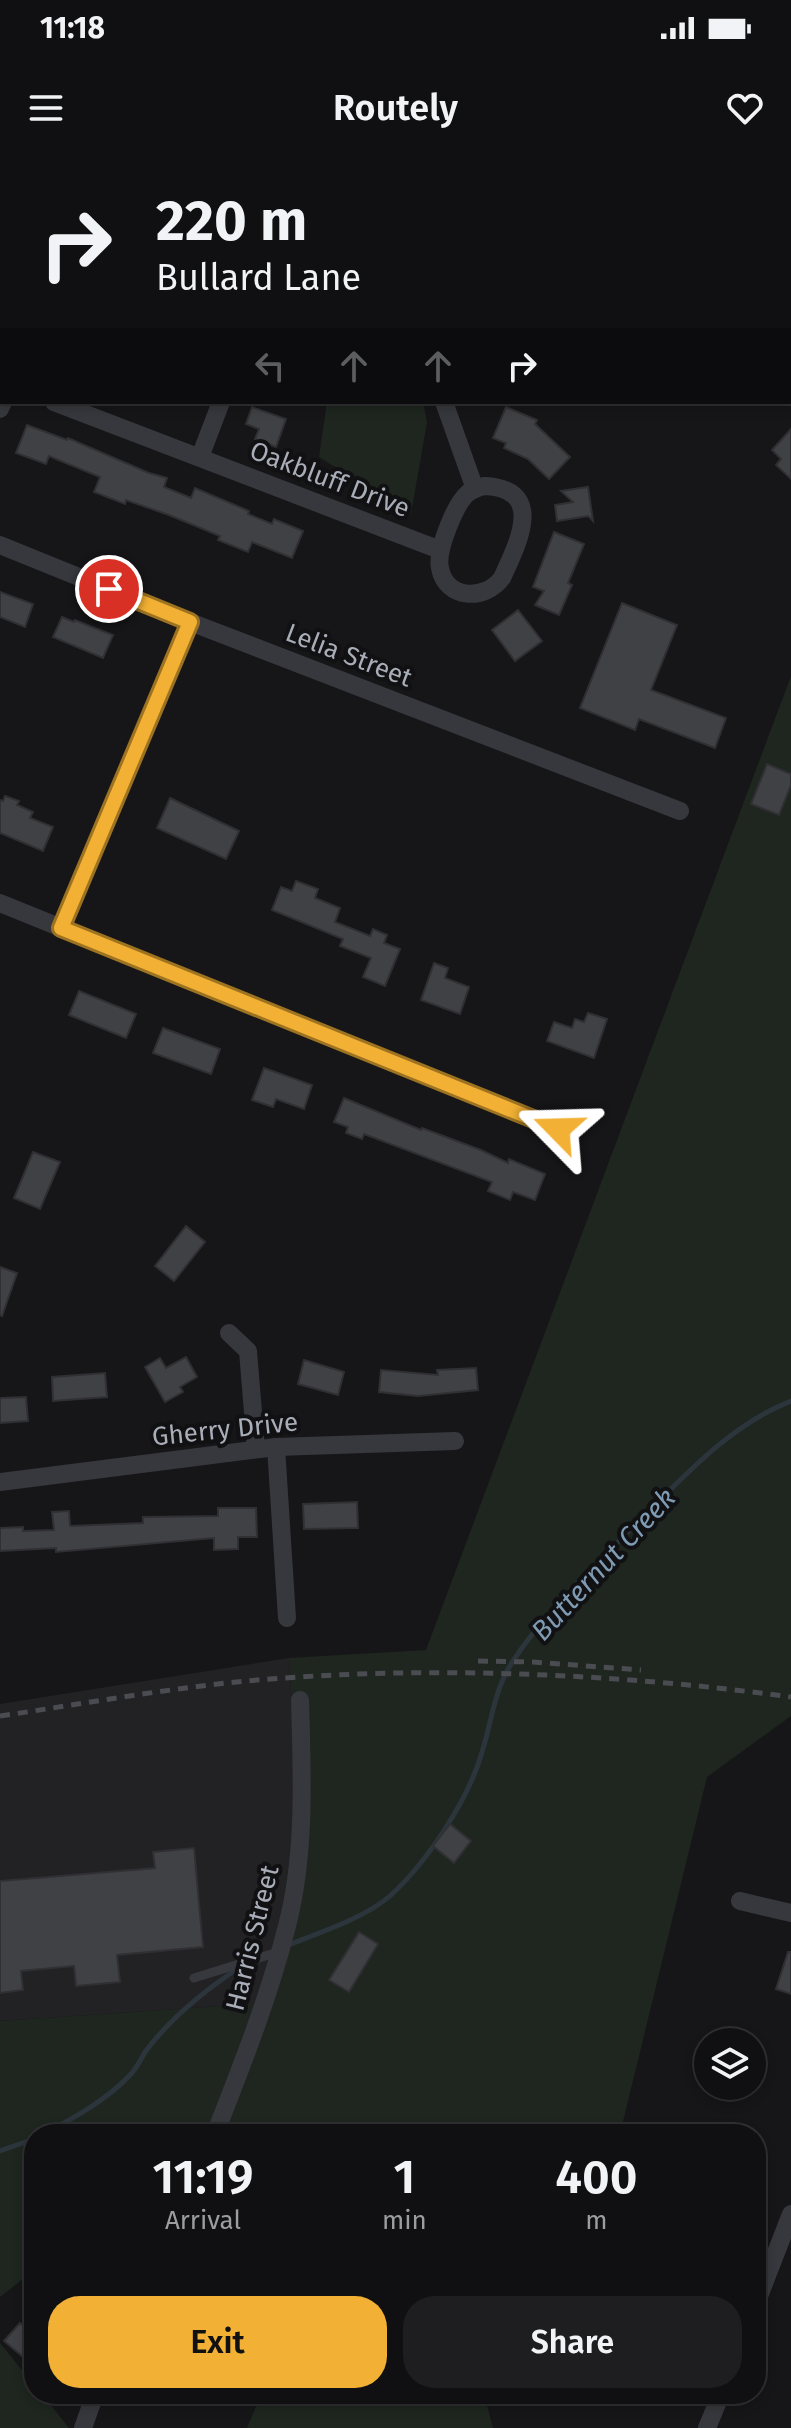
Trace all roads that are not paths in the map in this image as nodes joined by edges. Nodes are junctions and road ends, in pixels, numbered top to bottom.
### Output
1 (59, 404) edge
2 (220, 404) edge
3 (445, 404) edge
4 (200, 457) junction
5 (475, 489) junction
6 (0, 545) edge
7 (440, 550) junction
8 (190, 622) junction
9 (680, 811) dead end
10 (0, 903) edge
11 (61, 928) junction
12 (558, 1129) dead end
13 (229, 1333) dead end
14 (455, 1441) dead end
15 (276, 1447) junction
16 (256, 1449) junction
17 (0, 1482) edge
18 (287, 1618) dead end
19 (300, 1700) dead end
20 (740, 1901) dead end
21 (791, 1913) edge
22 (279, 1952) junction
23 (194, 1978) dead end
24 (219, 2124) edge
25 (791, 2214) edge
26 (766, 2278) edge
27 (91, 2404) edge
28 (717, 2404) edge
29 (83, 2428) edge
30 (707, 2428) edge

1 - 4 street, Oakbluff Drive
2 - 4 street
3 - 5 street
4 - 7 street, Oakbluff Drive
5 - 7 street
5 - 7 street
6 - 8 street, Lelia Street
8 - 9 street, Lelia Street
8 - 11 street
10 - 11 street
11 - 12 street
13 - 16 street
14 - 15 street, Gherry Drive
15 - 16 street, Gherry Drive
15 - 18 street
16 - 17 street, Gherry Drive
19 - 22 street, Harris Street
20 - 21 street
22 - 23 lane
22 - 24 street, Harris Street
25 - 26 street
27 - 29 street
28 - 30 street

